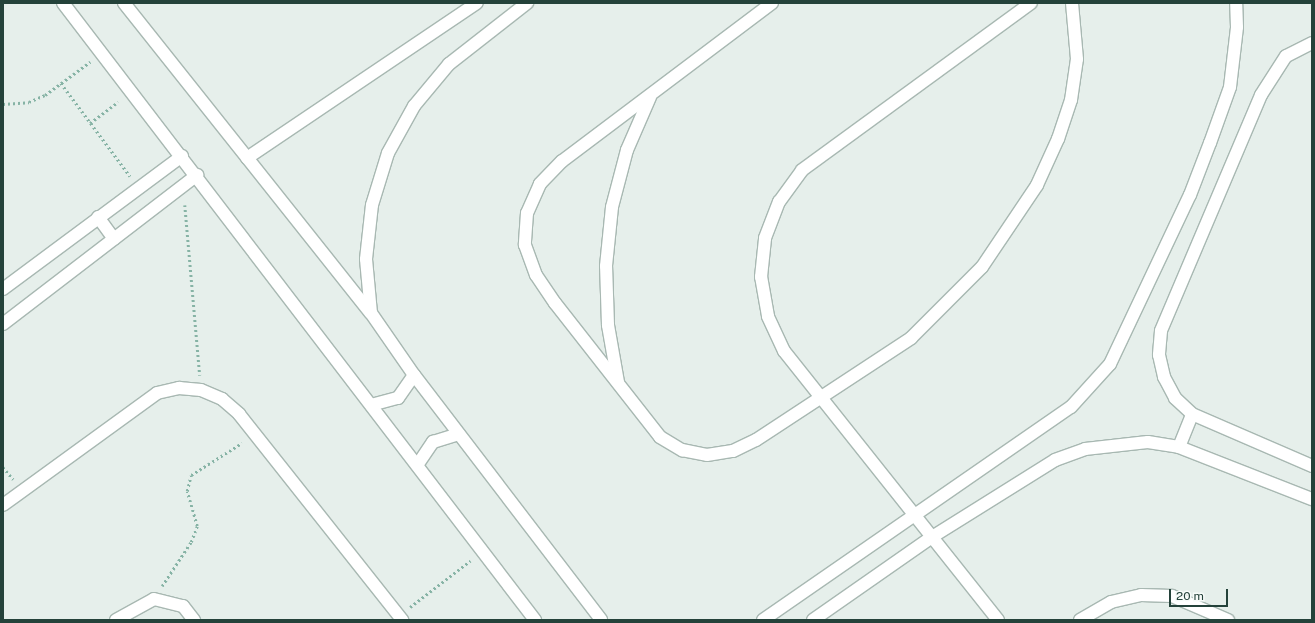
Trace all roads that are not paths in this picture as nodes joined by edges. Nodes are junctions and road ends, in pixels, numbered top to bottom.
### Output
1 (63, 3) edge
2 (124, 3) edge
3 (478, 3) edge
4 (527, 3) edge
5 (772, 3) edge
6 (1032, 3) edge
7 (1072, 3) edge
8 (1236, 3) edge
9 (1312, 43) edge
10 (651, 96) junction
11 (182, 156) junction
12 (247, 158) junction
13 (197, 175) junction
14 (98, 217) junction
15 (114, 240) junction
16 (3, 289) edge
17 (371, 313) junction
18 (3, 324) edge
19 (414, 375) junction
20 (618, 384) junction
21 (821, 398) junction
22 (371, 405) junction
23 (1192, 414) junction
24 (459, 434) junction
25 (1179, 447) junction
26 (418, 464) junction
27 (1312, 466) edge
28 (1312, 500) edge
29 (3, 505) edge
30 (915, 516) junction
31 (932, 537) junction
32 (401, 618) edge
33 (116, 620) edge
34 (194, 620) edge
35 (535, 620) edge
36 (601, 620) edge
37 (763, 620) edge
38 (813, 620) edge
39 (998, 620) edge
40 (1080, 620) edge
41 (1228, 620) edge

1 - 11 street
2 - 12 street
3 - 12 street
4 - 17 street
5 - 10 street
6 - 21 street
7 - 21 street
8 - 30 street
9 - 23 street
10 - 20 street
10 - 20 street
11 - 13 street
11 - 14 street
12 - 17 street
13 - 15 street
13 - 22 street
14 - 15 street
14 - 16 street
15 - 18 street
17 - 19 street
19 - 22 street
19 - 24 street
20 - 21 street
21 - 30 street
22 - 26 street
23 - 25 street
23 - 27 street
24 - 26 street
24 - 36 street
25 - 28 street
25 - 31 street
26 - 35 street
29 - 32 street
30 - 31 street
30 - 37 street
31 - 38 street
31 - 39 street
33 - 34 street
40 - 41 street

